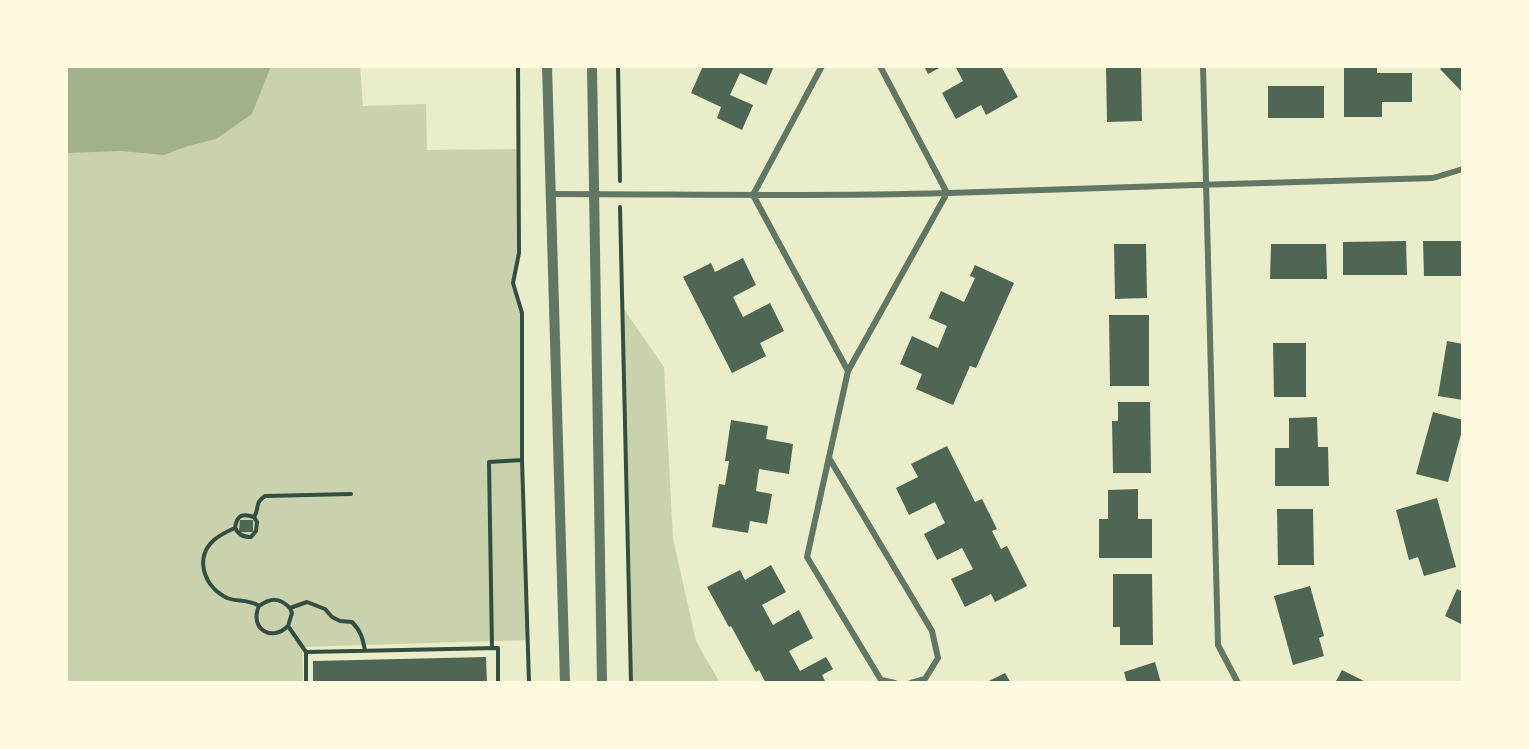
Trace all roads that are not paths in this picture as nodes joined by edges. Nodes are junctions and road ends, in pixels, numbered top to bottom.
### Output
1 (547, 66) edge
2 (592, 66) edge
3 (822, 66) edge
4 (880, 66) edge
5 (1203, 66) edge
6 (1463, 170) edge
7 (1206, 184) junction
8 (947, 193) junction
9 (550, 194) junction
10 (594, 194) junction
11 (753, 195) junction
12 (848, 371) junction
13 (828, 457) junction
14 (565, 683) edge
15 (602, 683) edge
16 (895, 683) edge
17 (911, 683) edge
18 (1238, 683) edge

1 - 9 street
2 - 10 street
3 - 11 street
4 - 8 street
5 - 7 street
6 - 7 street
7 - 8 street
7 - 18 street
8 - 11 street
8 - 12 street
9 - 10 street
9 - 14 street
10 - 11 street
10 - 15 street
11 - 12 street
12 - 13 street
13 - 16 street
13 - 17 street

